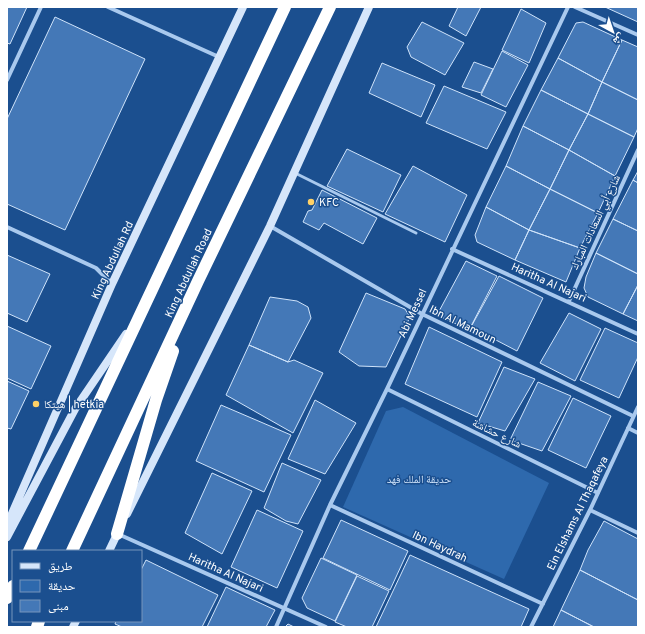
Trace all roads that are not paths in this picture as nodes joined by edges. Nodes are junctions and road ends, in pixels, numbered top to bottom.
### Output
1 (41, 7) edge
2 (108, 7) edge
3 (243, 7) edge
4 (285, 7) edge
5 (330, 7) edge
6 (369, 7) edge
7 (568, 7) edge
8 (576, 7) edge
9 (638, 35) edge
10 (219, 57) junction
11 (7, 80) edge
12 (638, 150) edge
13 (294, 172) junction
14 (270, 226) junction
15 (7, 227) edge
16 (416, 233) dead end
17 (452, 249) junction
18 (198, 282) junction
19 (112, 284) junction
20 (569, 301) junction
21 (422, 314) junction
22 (138, 317) junction
23 (638, 334) edge
24 (387, 389) junction
25 (638, 407) edge
26 (633, 416) junction
27 (628, 428) junction
28 (638, 432) edge
29 (598, 493) junction
30 (330, 505) junction
31 (590, 510) junction
32 (7, 525) edge
33 (638, 533) edge
34 (117, 534) junction
35 (7, 537) edge
36 (29, 550) edge
37 (72, 550) edge
38 (109, 550) edge
39 (12, 588) edge
40 (7, 598) edge
41 (543, 604) junction
42 (285, 608) junction
43 (276, 627) edge
44 (326, 627) edge
45 (531, 627) edge

1 - 11 street
2 - 10 street
3 - 10 main road, King Abdullah Rd
4 - 22 highway
5 - 18 highway, King Abdullah Road
6 - 13 main road
7 - 17 street, Abi Messel
8 - 9 street
10 - 19 main road, King Abdullah Rd
12 - 20 street, شارع أبي السعادات المبارك
13 - 14 main road
13 - 16 lane
14 - 21 street, Ibn Al Mamoun
14 - 34 main road
15 - 19 street
17 - 20 street, Haritha Al Najari
17 - 21 street, Abi Messel
18 - 34 highway
18 - 37 highway, King Abdullah Road
19 - 32 main road, King Abdullah Rd
20 - 23 street, Haritha Al Najari
21 - 24 street, Abi Messel
21 - 26 street, Ibn Al Mamoun
22 - 35 main road
22 - 36 highway
24 - 29 street, شارع حشاشة
24 - 30 street, Abi Messel
25 - 26 street, Ein Elshams Al Thaqafeya
26 - 27 street, Ein Elshams Al Thaqafeya
27 - 28 street
27 - 29 street, Ein Elshams Al Thaqafeya
29 - 31 street, Ein Elshams Al Thaqafeya
30 - 41 street, Ibn Haydrah
30 - 42 street, Abi Messel
31 - 33 street
31 - 41 street, Ein Elshams Al Thaqafeya
34 - 38 main road
34 - 42 street, Haritha Al Najari
39 - 40 highway
41 - 45 street, Ein Elshams Al Thaqafeya
42 - 43 street, Abi Messel
42 - 44 street, Haritha Al Najari

